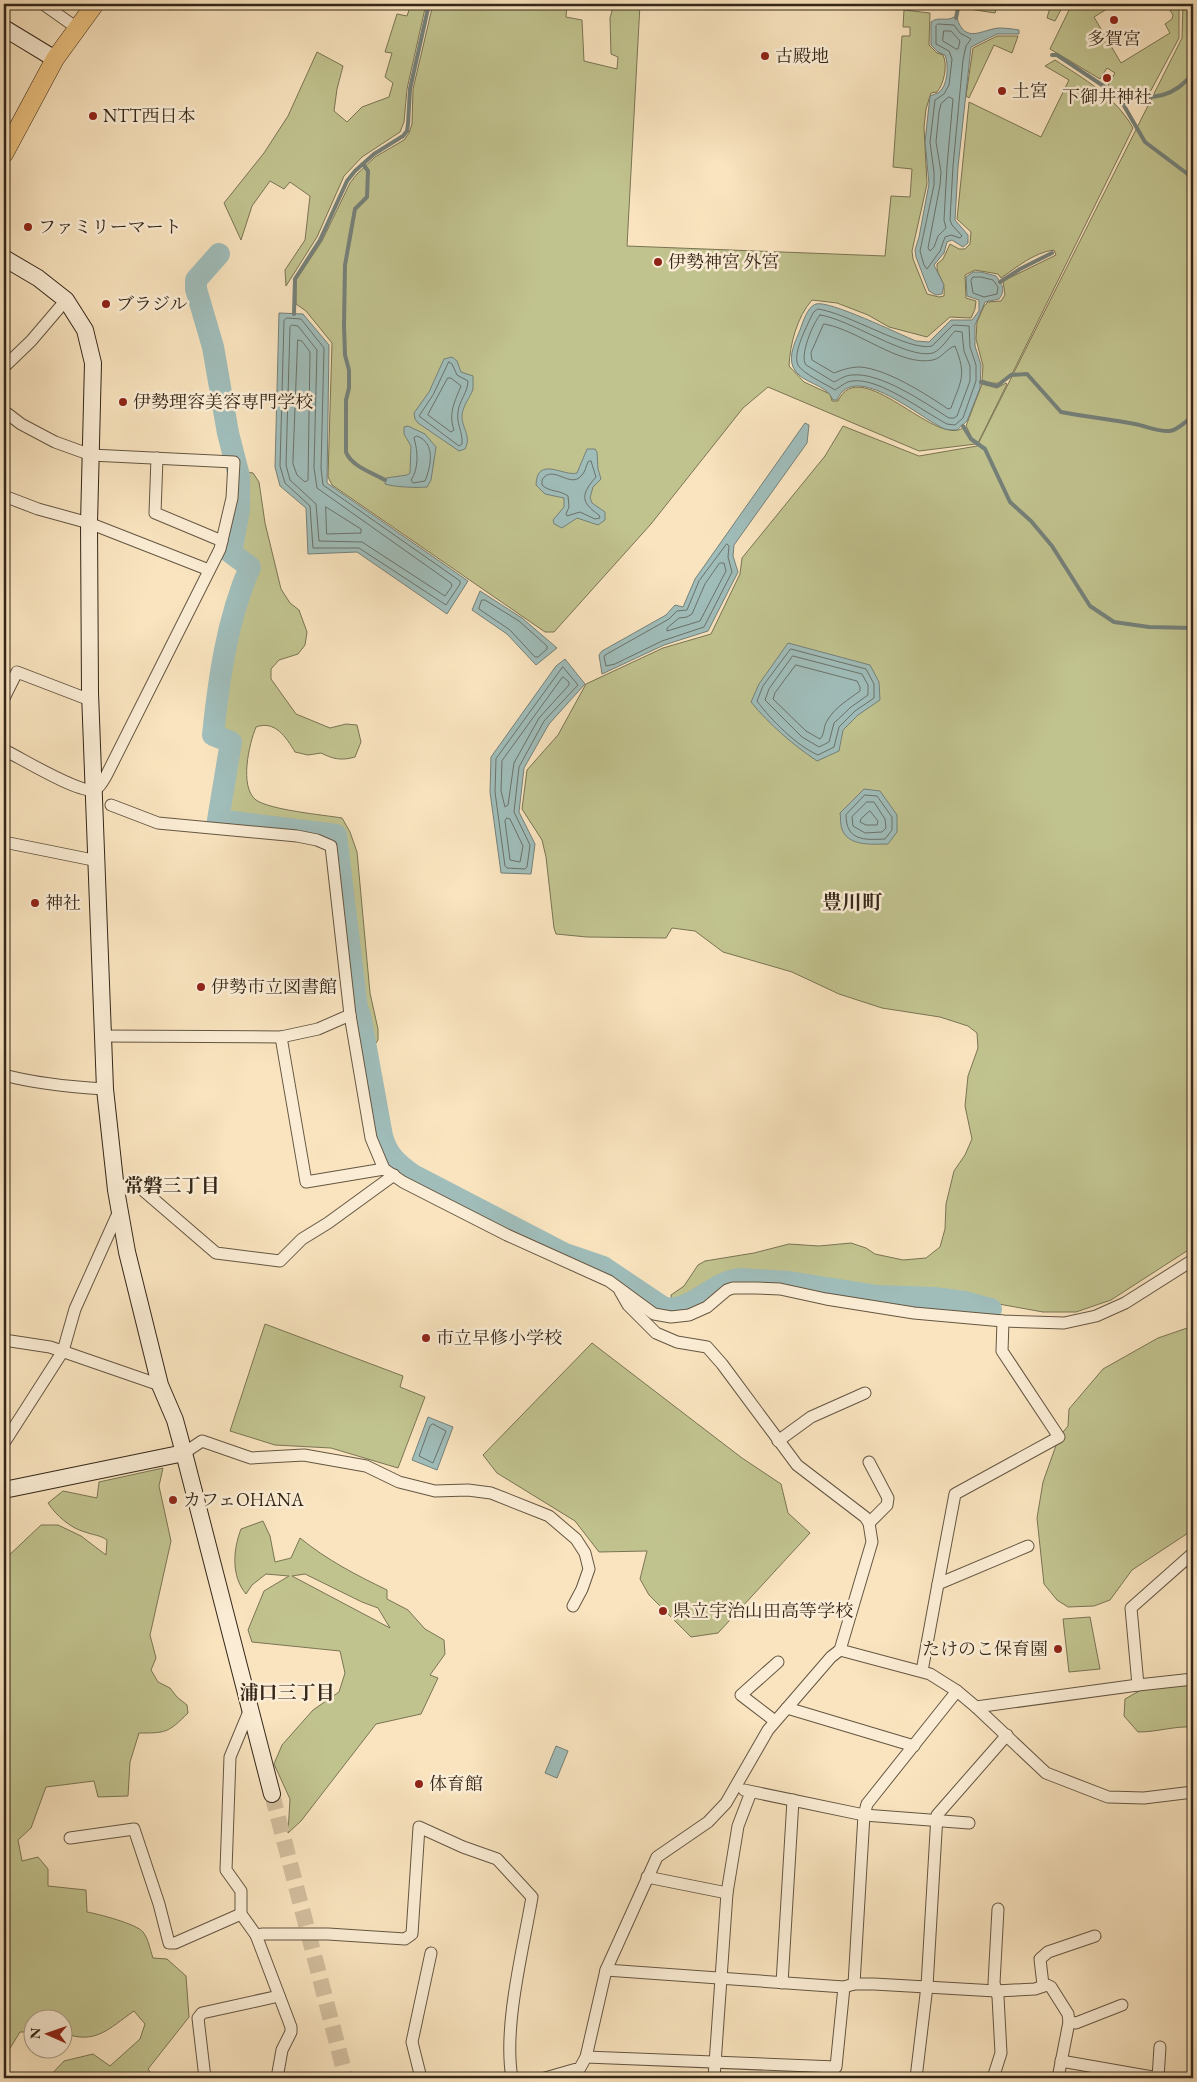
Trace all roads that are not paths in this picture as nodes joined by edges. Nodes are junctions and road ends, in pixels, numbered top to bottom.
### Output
1 (43, 4) edge
2 (95, 4) edge
3 (4, 28) edge
4 (77, 28) junction
5 (55, 59) junction
6 (4, 154) edge
7 (4, 258) edge
8 (66, 300) junction
9 (4, 367) edge
10 (4, 411) edge
11 (91, 455) junction
12 (157, 458) junction
13 (4, 496) edge
14 (89, 524) junction
15 (222, 541) junction
16 (210, 570) junction
17 (4, 698) edge
18 (90, 700) junction
19 (4, 750) edge
20 (93, 790) junction
21 (111, 805) dead end
22 (4, 842) edge
23 (98, 861) junction
24 (350, 1015) junction
25 (102, 1036) junction
26 (281, 1037) junction
27 (4, 1075) edge
28 (105, 1089) junction
29 (389, 1172) junction
30 (116, 1190) junction
31 (119, 1211) junction
32 (1193, 1260) edge
33 (618, 1287) junction
34 (1003, 1321) junction
35 (4, 1340) edge
36 (63, 1351) junction
37 (160, 1385) junction
38 (865, 1393) dead end
39 (778, 1441) junction
40 (4, 1443) edge
41 (184, 1453) junction
42 (869, 1462) dead end
43 (4, 1490) edge
44 (869, 1523) junction
45 (1028, 1546) dead end
46 (1193, 1553) edge
47 (938, 1584) junction
48 (573, 1606) dead end
49 (840, 1650) junction
50 (778, 1662) dead end
51 (922, 1671) junction
52 (1193, 1679) edge
53 (1138, 1686) junction
54 (957, 1691) junction
55 (976, 1707) junction
56 (787, 1708) junction
57 (250, 1709) junction
58 (775, 1721) junction
59 (1007, 1735) junction
60 (914, 1746) junction
61 (734, 1788) junction
62 (751, 1792) junction
63 (1193, 1792) edge
64 (272, 1794) tunnel mouth
65 (793, 1800) junction
66 (864, 1815) junction
67 (936, 1820) junction
68 (969, 1823) dead end
69 (70, 1838) dead end
70 (647, 1877) junction
71 (728, 1893) junction
72 (998, 1909) dead end
73 (241, 1914) junction
74 (256, 1935) junction
75 (1095, 1936) dead end
76 (431, 1954) dead end
77 (606, 1970) junction
78 (720, 1978) junction
79 (782, 1983) junction
80 (849, 1985) junction
81 (1043, 1985) junction
82 (927, 1986) junction
83 (996, 1991) junction
84 (279, 1996) junction
85 (1122, 2005) dead end
86 (1069, 2022) junction
87 (1160, 2048) dead end
88 (586, 2057) junction
89 (1061, 2061) junction
90 (715, 2063) junction
91 (835, 2072) edge
92 (582, 2073) edge
93 (205, 2078) edge
94 (277, 2078) edge
95 (421, 2078) edge
96 (512, 2078) edge
97 (545, 2078) edge
98 (714, 2078) edge
99 (916, 2078) edge
100 (993, 2078) edge
101 (1058, 2078) edge
102 (1158, 2078) edge

1 - 4 street
2 - 4 main road
3 - 5 street
4 - 5 main road
5 - 6 main road
7 - 8 street
8 - 9 street
8 - 11 street
10 - 11 street
11 - 12 street
11 - 14 street
12 - 15 street
12 - 15 street
13 - 14 street
14 - 16 street
14 - 18 street
15 - 16 street
16 - 20 street
17 - 18 street
18 - 20 street
19 - 20 street
20 - 23 street
21 - 24 street
22 - 23 street
23 - 25 street
24 - 26 street
24 - 29 street
25 - 26 street
25 - 28 street
26 - 29 street
27 - 28 street
28 - 30 street
29 - 30 street
29 - 33 street
30 - 31 street
31 - 36 street
31 - 37 street
32 - 34 street
33 - 34 street
33 - 39 street
34 - 47 street
35 - 36 street
36 - 37 street
36 - 40 street
37 - 41 street
38 - 39 street
39 - 44 street
41 - 43 street
41 - 48 street
41 - 57 street
42 - 44 street
44 - 49 street
45 - 47 street
46 - 53 street
47 - 51 street
49 - 51 street
49 - 56 street
50 - 58 street
51 - 54 street
52 - 53 street
53 - 55 street
54 - 55 street
54 - 60 street
55 - 59 street
56 - 58 street
56 - 60 street
57 - 64 street
57 - 73 street
58 - 61 street
59 - 63 street
59 - 67 street
60 - 66 street
61 - 62 street
61 - 70 street
62 - 65 street
62 - 71 street
65 - 66 street
65 - 79 street
66 - 67 street
66 - 80 street
67 - 68 street
67 - 82 street
69 - 73 street
70 - 71 street
70 - 77 street
71 - 78 street
72 - 83 street
73 - 74 street
74 - 84 street
74 - 96 street
75 - 81 street
76 - 95 street
77 - 78 street
77 - 88 street
78 - 79 street
78 - 90 street
79 - 80 street
80 - 82 street
80 - 91 street
81 - 83 street
81 - 86 street
82 - 83 street
82 - 99 street
83 - 100 street
84 - 93 street
84 - 94 street
85 - 86 street
86 - 89 street
87 - 102 street
88 - 90 street
88 - 92 street
89 - 101 street
89 - 102 street
90 - 91 street
90 - 98 street
92 - 97 street

